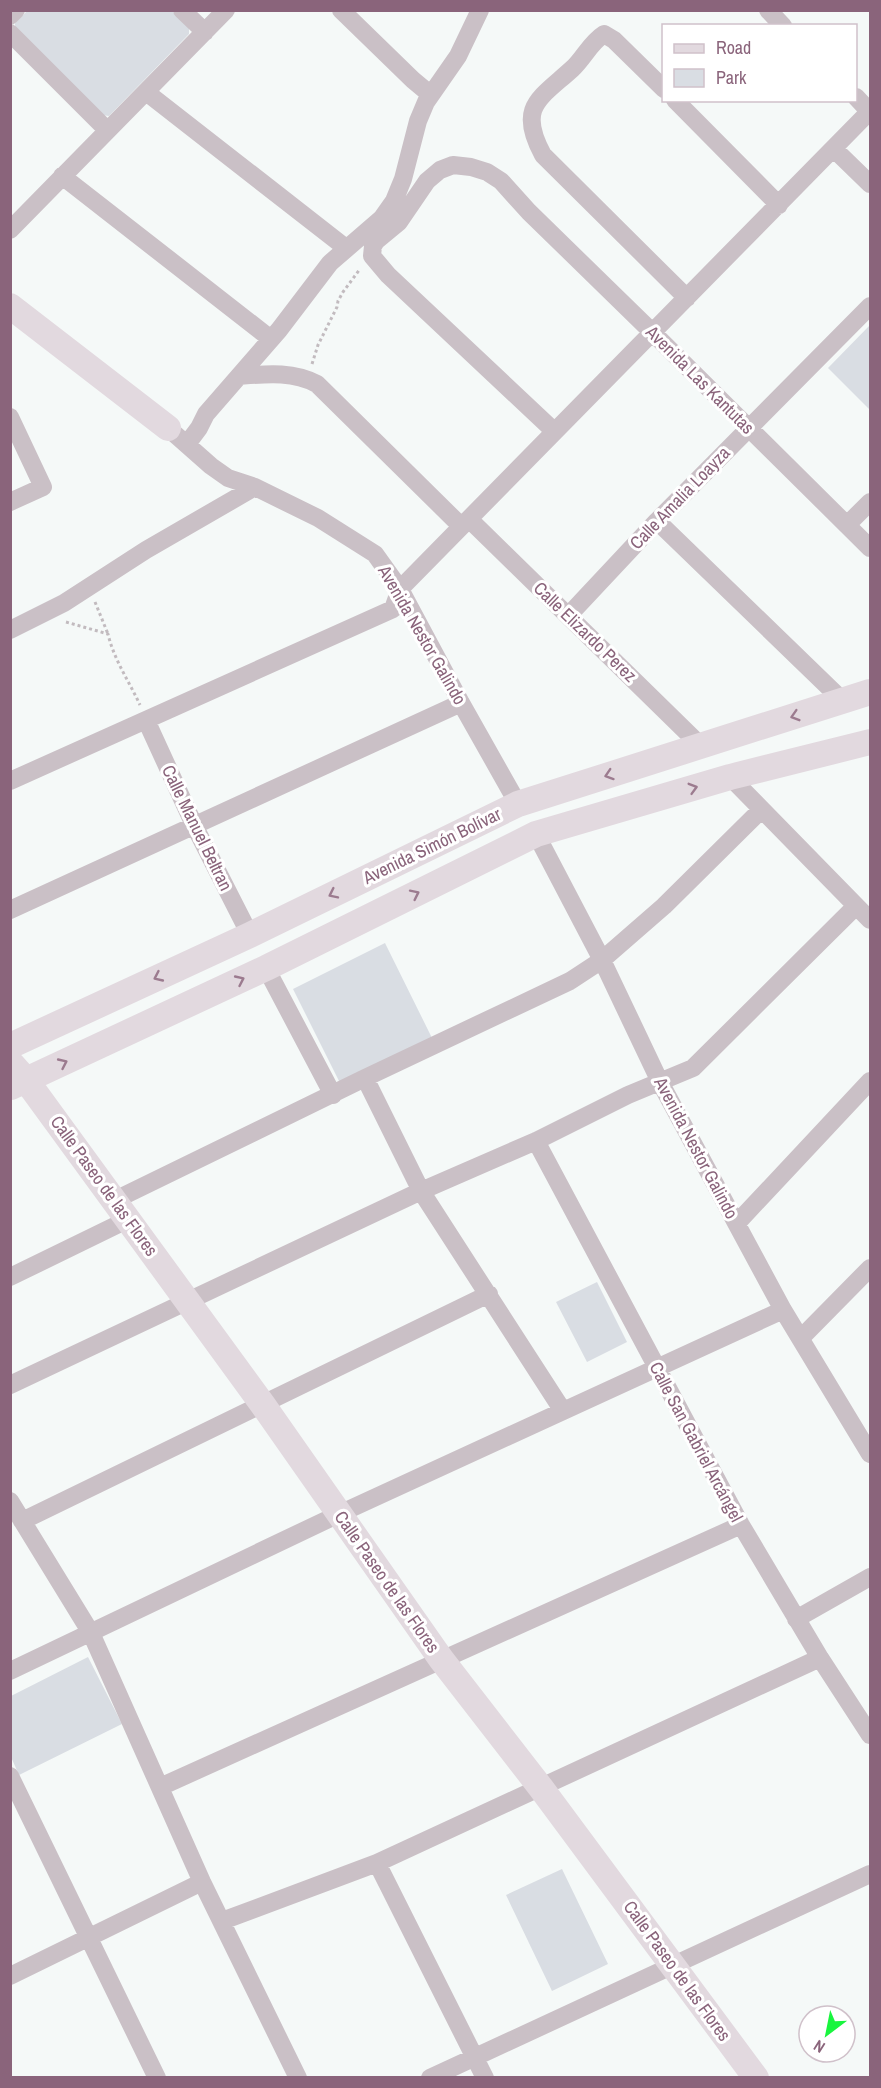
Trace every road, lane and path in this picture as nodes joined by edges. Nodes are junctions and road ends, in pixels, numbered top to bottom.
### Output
1 (16, 10) edge
2 (182, 10) edge
3 (226, 10) edge
4 (341, 10) edge
5 (480, 10) edge
6 (768, 10) edge
7 (10, 16) edge
8 (781, 24) edge
9 (205, 32) junction
10 (10, 33) edge
11 (662, 88) edge
12 (146, 92) junction
13 (431, 95) junction
14 (857, 99) edge
15 (677, 102) edge
16 (870, 111) edge
17 (107, 130) junction
18 (834, 148) junction
19 (62, 176) junction
20 (870, 184) edge
21 (779, 205) junction
22 (10, 230) edge
23 (346, 248) junction
24 (378, 264) junction
25 (687, 298) junction
26 (10, 306) edge
27 (870, 306) edge
28 (653, 333) junction
29 (271, 339) junction
30 (239, 376) junction
31 (307, 379) junction
32 (10, 417) edge
33 (748, 428) junction
34 (554, 431) junction
35 (178, 436) junction
36 (255, 487) junction
37 (10, 502) edge
38 (870, 502) edge
39 (657, 521) junction
40 (465, 523) junction
41 (847, 525) junction
42 (870, 548) edge
43 (88, 587) junction
44 (400, 589) junction
45 (42, 614) junction
46 (568, 616) junction
47 (10, 630) edge
48 (108, 634) junction
49 (870, 692) edge
50 (843, 701) junction
51 (461, 704) junction
52 (146, 720) junction
53 (870, 742) edge
54 (701, 746) junction
55 (730, 777) junction
56 (10, 781) edge
57 (518, 804) junction
58 (761, 810) junction
59 (195, 827) junction
60 (536, 834) junction
61 (856, 906) junction
62 (10, 910) edge
63 (870, 920) edge
64 (249, 935) junction
65 (602, 960) junction
66 (266, 968) junction
67 (10, 1046) edge
68 (16, 1076) edge
69 (365, 1078) junction
70 (870, 1081) edge
71 (660, 1082) junction
72 (333, 1095) junction
73 (536, 1141) junction
74 (421, 1191) junction
75 (122, 1209) junction
76 (737, 1224) junction
77 (870, 1268) edge
78 (10, 1277) edge
79 (489, 1294) junction
80 (188, 1302) junction
81 (783, 1310) junction
82 (801, 1338) junction
83 (657, 1367) junction
84 (10, 1385) edge
85 (263, 1405) junction
86 (563, 1411) junction
87 (870, 1454) edge
88 (10, 1501) edge
89 (339, 1514) junction
90 (22, 1521) junction
91 (741, 1526) junction
92 (870, 1577) edge
93 (796, 1619) junction
94 (91, 1633) junction
95 (820, 1658) junction
96 (441, 1659) junction
97 (10, 1671) edge
98 (870, 1735) edge
99 (10, 1776) edge
100 (160, 1787) junction
101 (541, 1788) junction
102 (377, 1863) junction
103 (870, 1874) edge
104 (202, 1882) junction
105 (222, 1921) junction
106 (89, 1938) junction
107 (674, 1966) junction
108 (10, 1976) edge
109 (475, 2057) junction
110 (157, 2078) edge
111 (298, 2078) edge
112 (430, 2078) edge
113 (485, 2078) edge
114 (756, 2078) edge

1 - 7 street
2 - 9 street
3 - 9 street
4 - 13 street
5 - 13 street
6 - 8 street
9 - 12 street
10 - 17 street
11 - 25 street
12 - 17 street
12 - 23 street
13 - 23 street
14 - 16 street
15 - 21 street
16 - 18 street
17 - 19 street
18 - 20 street
18 - 21 street
19 - 22 street
19 - 29 street
21 - 25 street
23 - 29 street
24 - 28 street, Avenida Las Kantutas
24 - 31 path
24 - 34 street
25 - 28 street
26 - 35 street
27 - 33 street, Calle Amalia Loayza
28 - 33 street, Avenida Las Kantutas
28 - 34 street
29 - 30 street
30 - 31 street
30 - 35 street
31 - 40 street, Calle Elizardo Perez
32 - 37 street
33 - 39 street, Calle Amalia Loayza
33 - 41 street, Avenida Las Kantutas
34 - 40 street
35 - 36 street, Avenida Nestor Galindo
36 - 43 street
36 - 44 street, Avenida Nestor Galindo
38 - 41 street
39 - 46 street, Calle Amalia Loayza
39 - 50 street
40 - 44 street
40 - 46 street, Calle Elizardo Perez
41 - 42 street, Avenida Las Kantutas
43 - 45 street
43 - 48 path
44 - 51 street, Avenida Nestor Galindo
44 - 52 street
45 - 47 street
45 - 48 path
46 - 54 street, Calle Elizardo Perez
48 - 52 path
49 - 50 street, Avenida Simón Bolívar
50 -> 54 street, Avenida Simón Bolívar
51 - 57 street, Avenida Nestor Galindo
51 - 59 street
52 - 56 street
52 - 59 street, Calle Manuel Beltran
53 - 55 street, Avenida Simón Bolívar
54 -> 57 street, Avenida Simón Bolívar
55 - 58 street
60 -> 55 street, Avenida Simón Bolívar
57 - 60 street
57 -> 64 street, Avenida Simón Bolívar
58 - 61 street
58 - 65 street
59 - 62 street
59 - 64 street, Calle Manuel Beltran
60 - 65 street, Avenida Nestor Galindo
66 -> 60 street, Avenida Simón Bolívar
61 - 63 street
61 - 71 street
64 -> 67 street, Avenida Simón Bolívar
65 - 69 street
65 - 71 street, Avenida Nestor Galindo
68 -> 66 street, Avenida Simón Bolívar
66 - 72 street
68 - 75 street, Calle Paseo de las Flores
69 - 72 street
69 - 74 street
70 - 76 street
71 - 73 street
71 - 76 street, Avenida Nestor Galindo
72 - 75 street
73 - 74 street
73 - 83 street, Calle San Gabriel Arcángel
74 - 79 street
74 - 80 street
75 - 78 street
75 - 80 street, Calle Paseo de las Flores
76 - 81 street, Avenida Nestor Galindo
77 - 82 street
79 - 85 street
79 - 86 street
80 - 84 street
80 - 85 street, Calle Paseo de las Flores
81 - 82 street, Avenida Nestor Galindo
81 - 83 street
82 - 87 street, Avenida Nestor Galindo
83 - 86 street
83 - 91 street, Calle San Gabriel Arcángel
85 - 89 street, Calle Paseo de las Flores
85 - 90 street
86 - 89 street
88 - 90 street
89 - 94 street
89 - 96 street, Calle Paseo de las Flores
90 - 94 street
91 - 93 street, Calle San Gabriel Arcángel
91 - 96 street
92 - 93 street
93 - 95 street, Calle San Gabriel Arcángel
94 - 97 street
94 - 100 street
95 - 98 street, Calle San Gabriel Arcángel
95 - 101 street
96 - 100 street
96 - 101 street, Calle Paseo de las Flores
99 - 106 street
100 - 104 street
101 - 102 street
101 - 107 street, Calle Paseo de las Flores
102 - 105 street
102 - 109 street
103 - 107 street
104 - 105 street
104 - 106 street
105 - 111 street
106 - 108 street
106 - 110 street
107 - 109 street
107 - 114 street, Calle Paseo de las Flores
109 - 112 street
109 - 113 street

